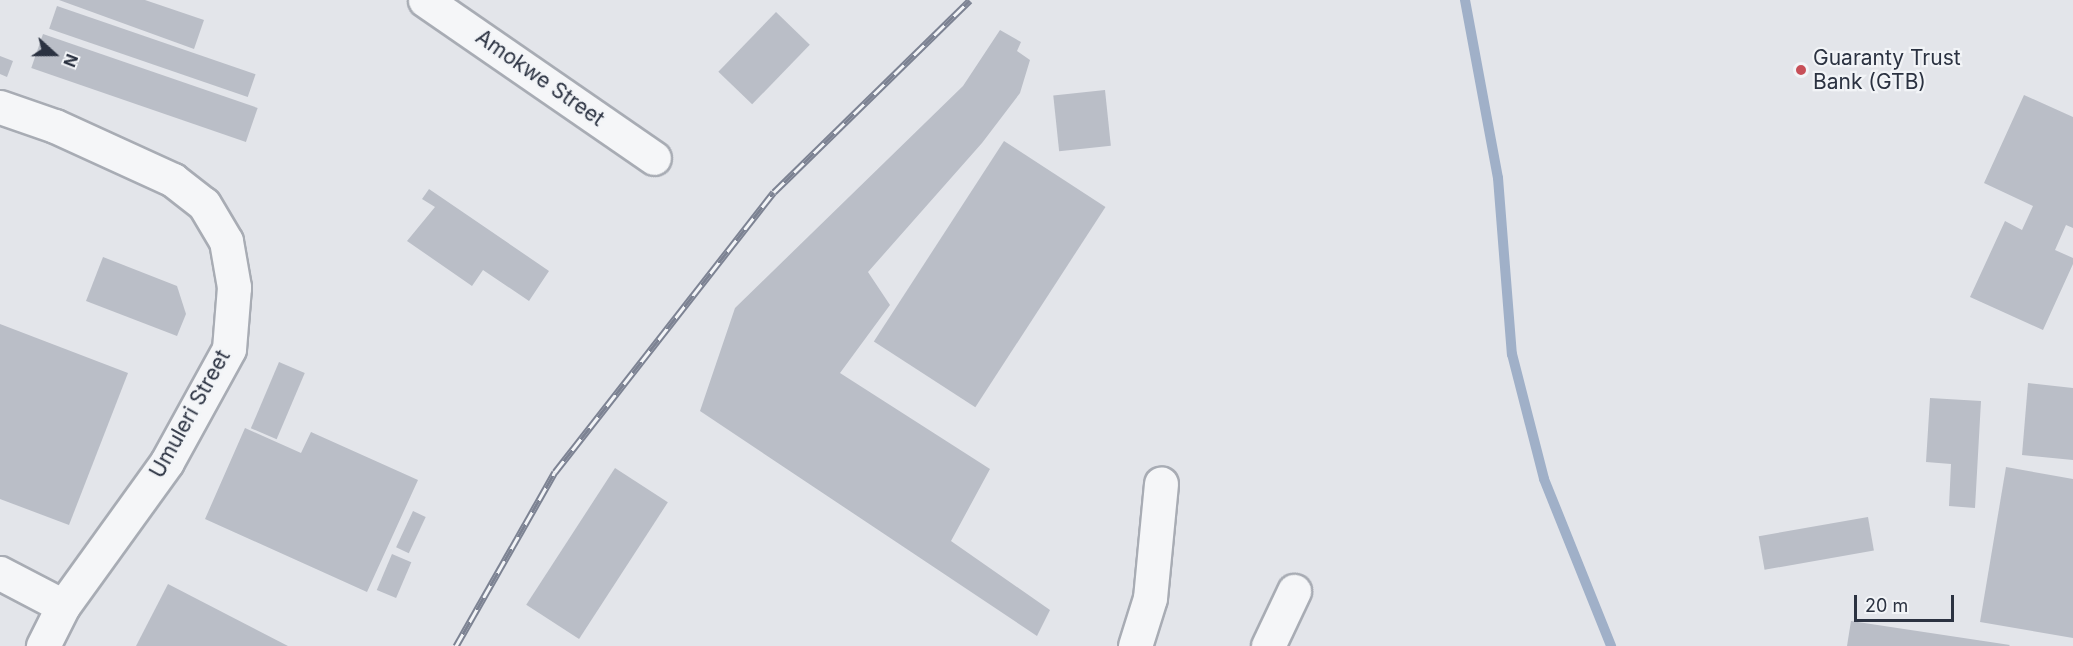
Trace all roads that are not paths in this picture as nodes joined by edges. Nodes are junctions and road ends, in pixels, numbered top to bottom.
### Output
1 (425, 0) edge
2 (0, 107) edge
3 (654, 158) dead end
4 (1161, 484) dead end
5 (0, 573) edge
6 (1294, 591) dead end
7 (63, 606) junction
8 (43, 646) edge
9 (1136, 646) edge
10 (1268, 646) edge

1 - 3 street, Amokwe Street
2 - 7 street, Umuleri Street
4 - 9 street
5 - 7 street
6 - 10 street
7 - 8 street, Umuleri Street

